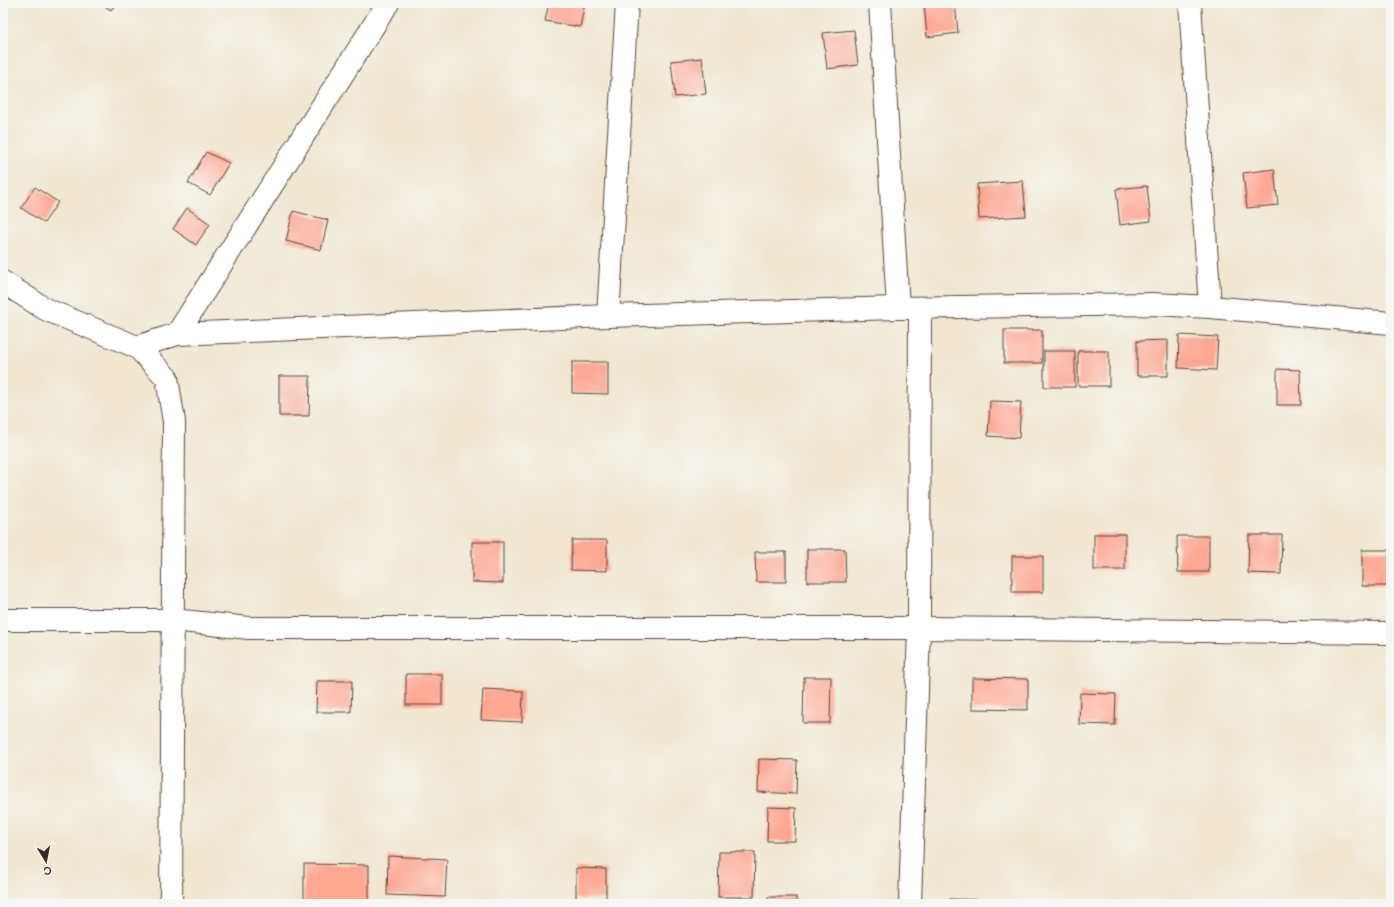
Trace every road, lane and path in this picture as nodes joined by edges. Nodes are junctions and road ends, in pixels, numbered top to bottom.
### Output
1 (388, 3) edge
2 (627, 3) edge
3 (880, 3) edge
4 (1190, 3) edge
5 (3, 282) edge
6 (1210, 307) junction
7 (898, 308) junction
8 (920, 308) junction
9 (608, 316) junction
10 (1391, 323) edge
11 (177, 334) junction
12 (137, 347) junction
13 (3, 620) edge
14 (173, 620) junction
15 (919, 628) junction
16 (1391, 633) edge
17 (171, 904) edge
18 (910, 904) edge

1 - 11 street
2 - 9 street
3 - 7 street
4 - 6 street
5 - 12 street
6 - 8 street
6 - 10 street
7 - 8 street
7 - 9 street
8 - 15 street
9 - 11 street
11 - 12 street
12 - 14 street
13 - 14 street
14 - 15 street
14 - 17 street
15 - 16 street
15 - 18 street

